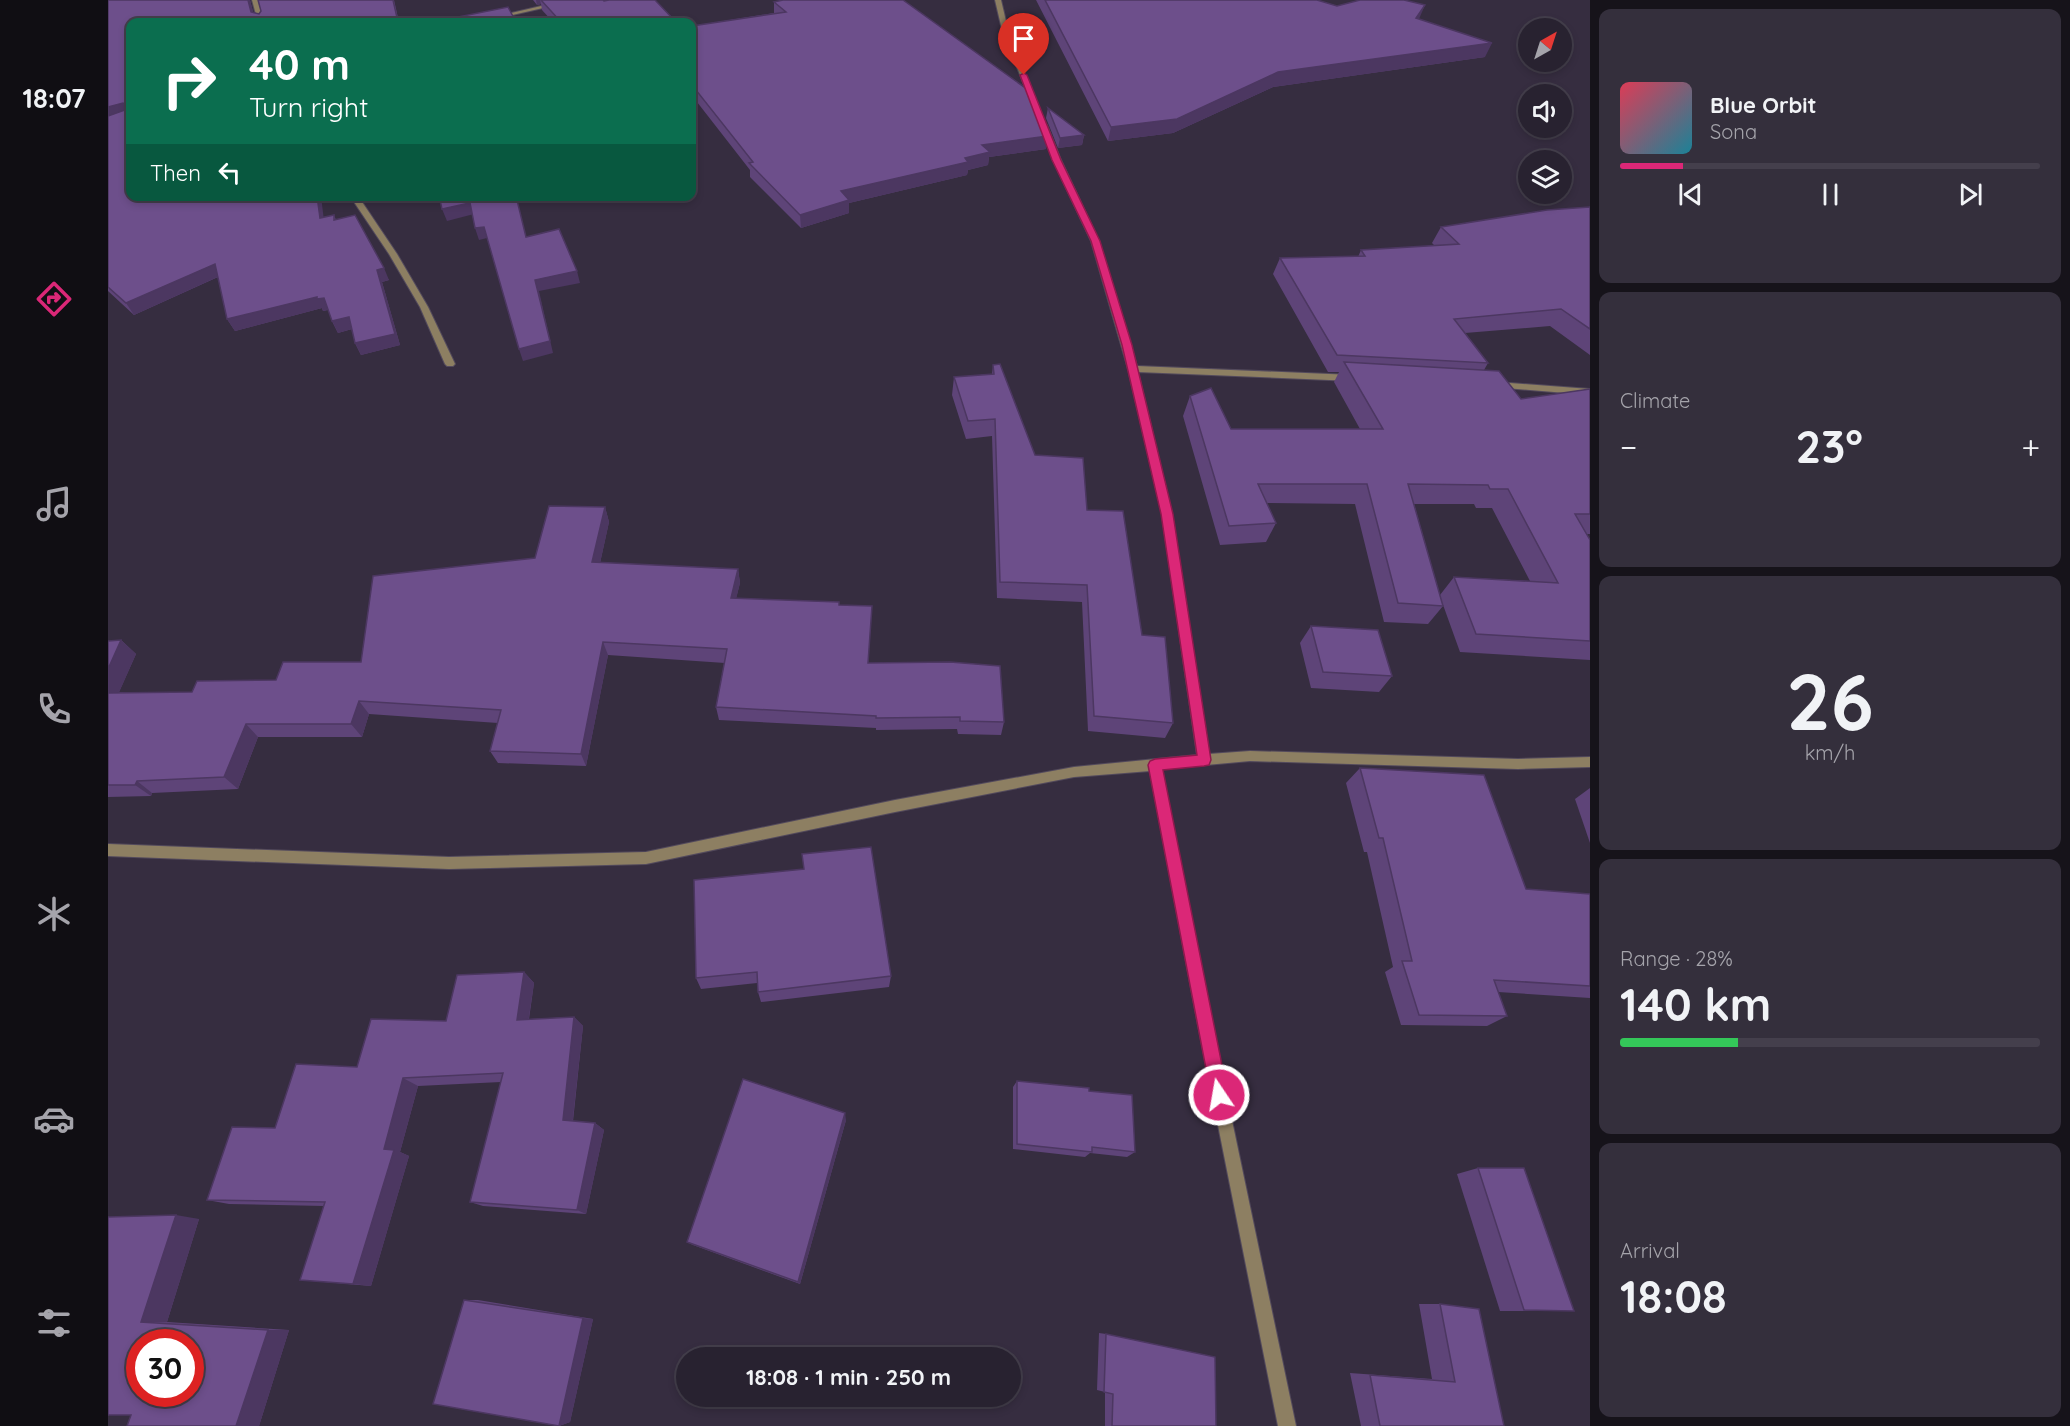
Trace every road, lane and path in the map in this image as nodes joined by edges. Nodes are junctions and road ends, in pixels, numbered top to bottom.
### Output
1 (255, 0) edge
2 (575, 0) edge
3 (999, 0) edge
4 (260, 18) edge
5 (494, 18) edge
6 (357, 201) edge
7 (450, 364) dead end
8 (1133, 369) junction
9 (1368, 378) edge
10 (1490, 385) edge
11 (1590, 392) edge
12 (1204, 760) junction
13 (1590, 762) edge
14 (1155, 765) junction
15 (108, 850) edge
16 (1287, 1426) edge

1 - 4 street
2 - 5 street
3 - 8 street
6 - 7 street
8 - 9 street
8 - 12 street
10 - 11 street
12 - 13 street
12 - 14 street
14 - 15 street
14 - 16 street

